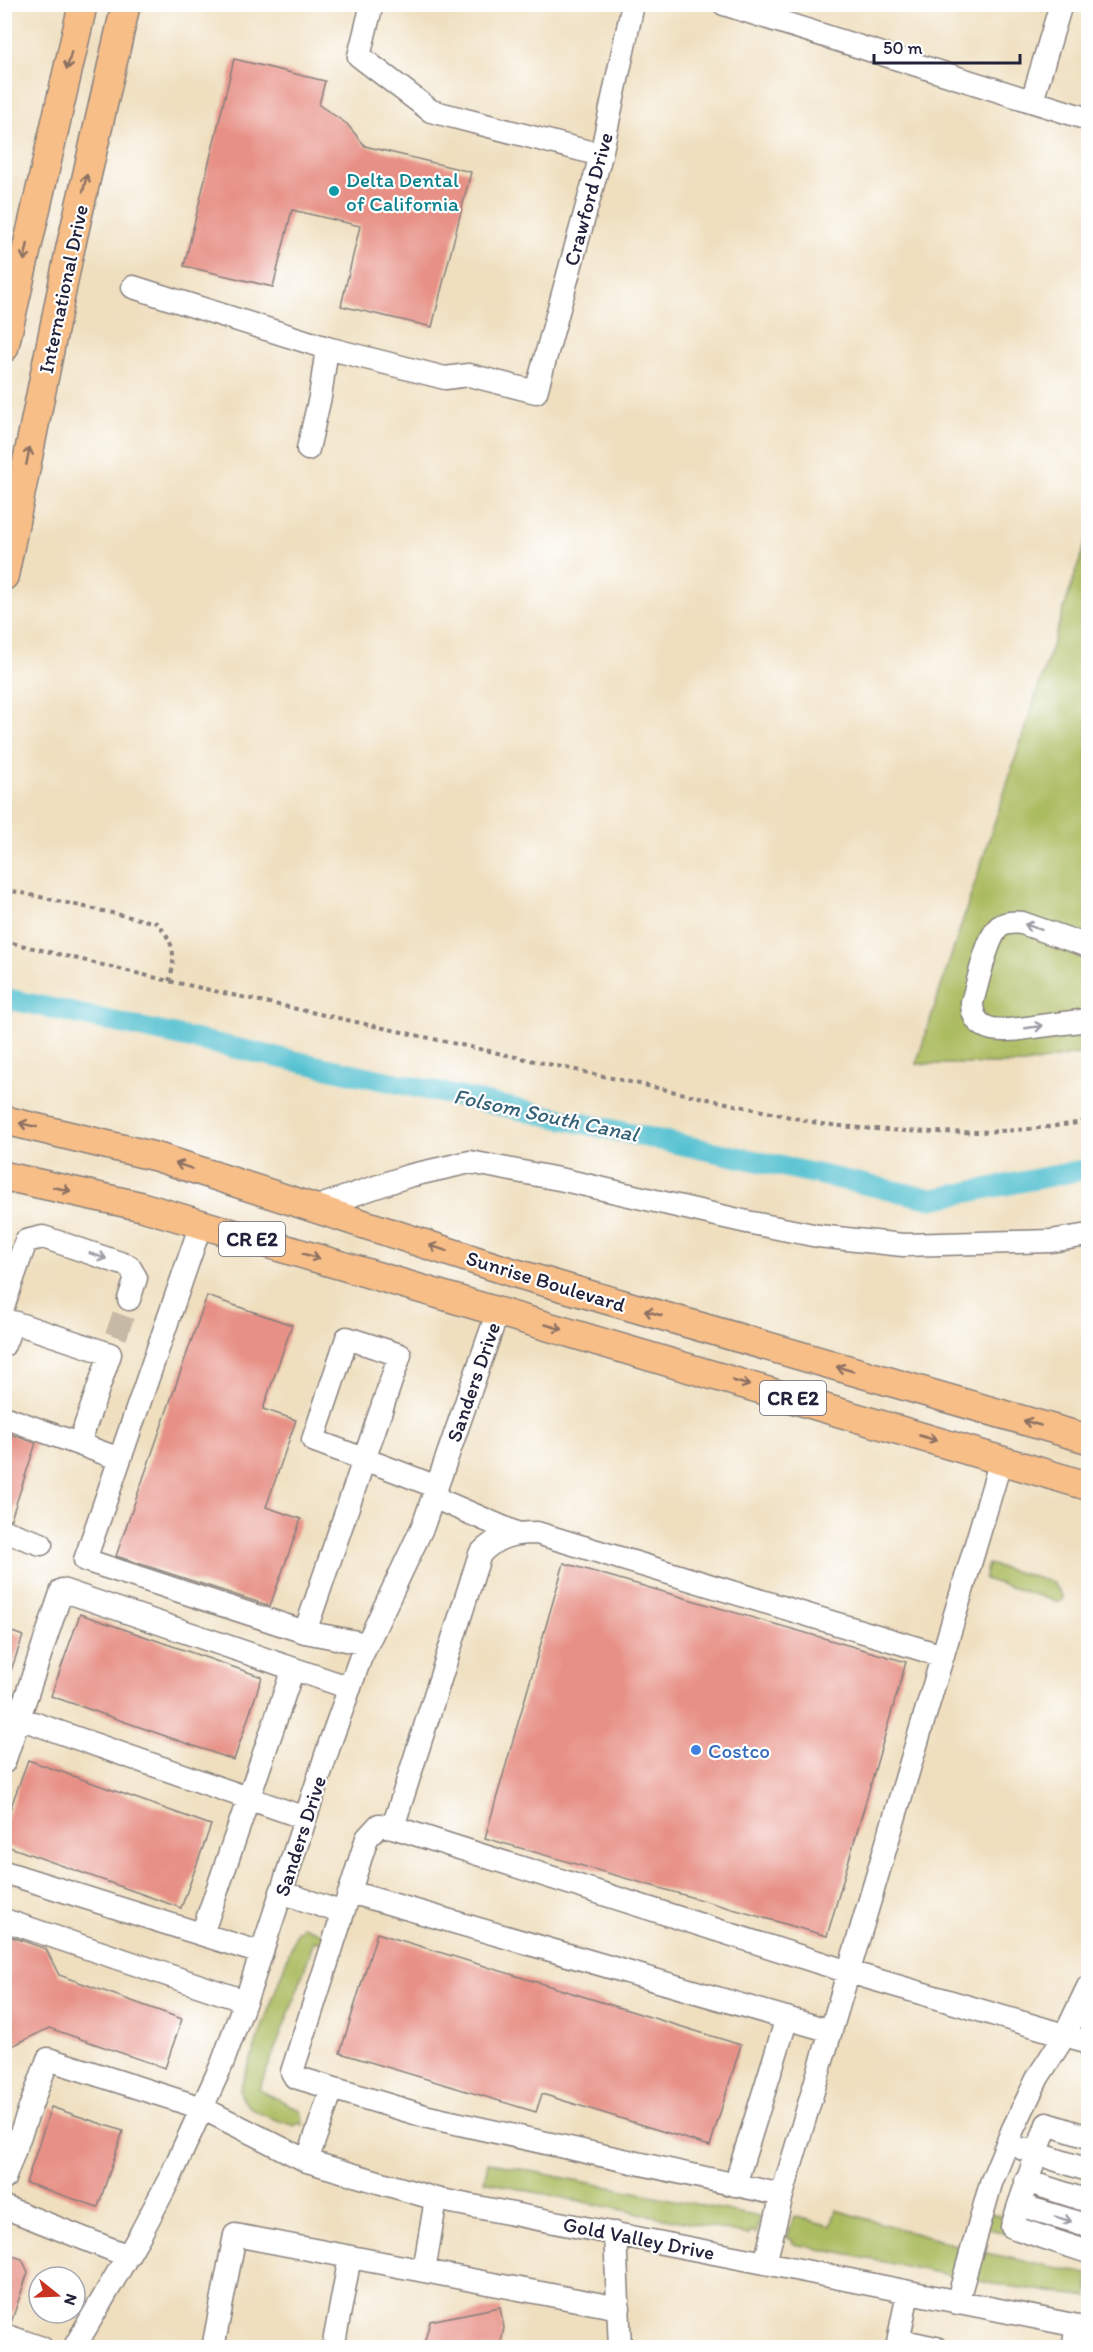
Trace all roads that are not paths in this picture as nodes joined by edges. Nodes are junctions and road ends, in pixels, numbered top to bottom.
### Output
1 (83, 4) edge
2 (126, 4) edge
3 (372, 4) edge
4 (633, 4) edge
5 (724, 4) edge
6 (1061, 4) edge
7 (1032, 101) junction
8 (1089, 119) edge
9 (601, 155) junction
10 (133, 286) dead end
11 (4, 348) edge
12 (327, 348) junction
13 (308, 449) dead end
14 (4, 576) edge
15 (1089, 946) edge
16 (1089, 1020) edge
17 (4, 1120) edge
18 (4, 1176) edge
19 (314, 1208) junction
20 (201, 1224) junction
21 (1089, 1235) edge
22 (129, 1299) tunnel mouth
23 (615, 1302) junction
24 (498, 1311) junction
25 (7, 1315) edge
26 (4, 1345) edge
27 (4, 1417) edge
28 (1089, 1439) edge
29 (79, 1444) junction
30 (120, 1459) junction
31 (365, 1460) junction
32 (1001, 1460) junction
33 (1089, 1486) edge
34 (434, 1492) junction
35 (4, 1531) edge
36 (516, 1533) junction
37 (41, 1544) dead end
38 (305, 1632) junction
39 (367, 1644) junction
40 (943, 1656) junction
41 (293, 1669) junction
42 (350, 1688) junction
43 (19, 1718) junction
44 (4, 1762) edge
45 (249, 1798) junction
46 (305, 1818) junction
47 (393, 1827) junction
48 (4, 1872) edge
49 (281, 1892) junction
50 (347, 1903) junction
51 (4, 1920) edge
52 (202, 1934) junction
53 (261, 1953) junction
54 (849, 1972) junction
55 (1089, 1988) edge
56 (245, 2001) junction
57 (787, 2018) junction
58 (831, 2031) junction
59 (1082, 2040) edge
60 (332, 2090) junction
61 (202, 2108) junction
62 (1089, 2121) edge
63 (1047, 2124) junction
64 (1089, 2137) edge
65 (1007, 2143) junction
66 (1037, 2154) junction
67 (307, 2161) junction
68 (1089, 2170) edge
69 (4, 2179) edge
70 (1026, 2181) junction
71 (735, 2185) junction
72 (782, 2195) junction
73 (436, 2199) junction
74 (1089, 2201) edge
75 (1019, 2205) junction
76 (4, 2208) edge
77 (1083, 2224) dead end
78 (615, 2233) junction
79 (1089, 2252) edge
80 (128, 2256) junction
81 (350, 2257) junction
82 (765, 2263) junction
83 (424, 2271) junction
84 (908, 2292) junction
85 (957, 2302) junction
86 (619, 2308) junction
87 (1080, 2334) edge
88 (4, 2335) edge
89 (898, 2344) edge
90 (42, 2348) edge
91 (74, 2348) edge
92 (213, 2348) edge
93 (333, 2348) edge
94 (620, 2348) edge
95 (936, 2348) edge

1 -> 11 main road, International Drive
14 -> 2 main road, International Drive
3 - 9 street
4 - 9 street, Crawford Drive
5 - 7 street
6 - 7 street
7 - 8 street
9 - 12 street, Crawford Drive
10 - 12 street
12 - 13 street
15 -> 16 street
19 -> 17 main road, Sunrise Boulevard / CR E2
18 -> 20 main road, Sunrise Boulevard / CR E2
19 - 21 street
23 -> 19 main road, Sunrise Boulevard / CR E2
20 -> 24 main road, Sunrise Boulevard / CR E2
20 - 30 street
25 -> 22 street
23 - 24 main road
28 -> 23 main road, Sunrise Boulevard / CR E2
24 -> 32 main road, Sunrise Boulevard / CR E2
24 - 34 street, Sanders Drive
25 - 26 street
25 - 29 street
27 - 29 street
29 - 30 street
30 - 38 street
31 - 31 street
31 - 34 street
31 - 38 street
32 - 33 main road, Sunrise Boulevard / CR E2
32 - 40 street
34 - 36 street
34 - 39 street, Sanders Drive
35 - 37 street
36 - 40 street
36 - 47 street
38 - 39 street
39 - 42 street, Sanders Drive
40 - 54 street
41 - 42 street
41 - 43 street
41 - 45 street
42 - 46 street, Sanders Drive
43 - 44 street
43 - 45 street
45 - 46 street
45 - 52 street
46 - 49 street, Sanders Drive
47 - 50 street
47 - 54 street
48 - 52 street
49 - 50 street
49 - 53 street, Sanders Drive
50 - 57 street
50 - 60 street
51 - 56 street
52 - 53 street
53 - 56 street, Sanders Drive
54 - 58 street
54 - 59 street
55 - 59 street
56 - 61 street, Sanders Drive
57 - 58 street
57 - 71 street
58 - 72 street
59 - 65 street
60 - 67 street
60 - 71 street
61 - 67 street, Gold Valley Drive
61 - 69 street, Gold Valley Drive
61 - 80 street, Sanders Drive
62 - 63 street
63 - 64 street
63 - 66 street
65 - 66 street
65 - 85 street
66 - 68 street
66 - 70 street
67 - 73 street, Gold Valley Drive
70 - 74 street
70 - 75 street
71 - 72 street
72 - 82 street
73 - 78 street, Gold Valley Drive
73 - 83 street
75 -> 77 street
75 - 79 street
76 - 80 street
78 - 82 street, Gold Valley Drive
78 - 86 street
80 - 91 street, Sanders Drive
81 - 83 street
81 - 92 street
81 - 93 street
82 - 84 street, Gold Valley Drive
83 - 86 street
84 - 85 street, Gold Valley Drive
84 - 89 street
85 - 87 street, Gold Valley Drive
86 - 94 street
88 - 90 street
89 - 95 street

